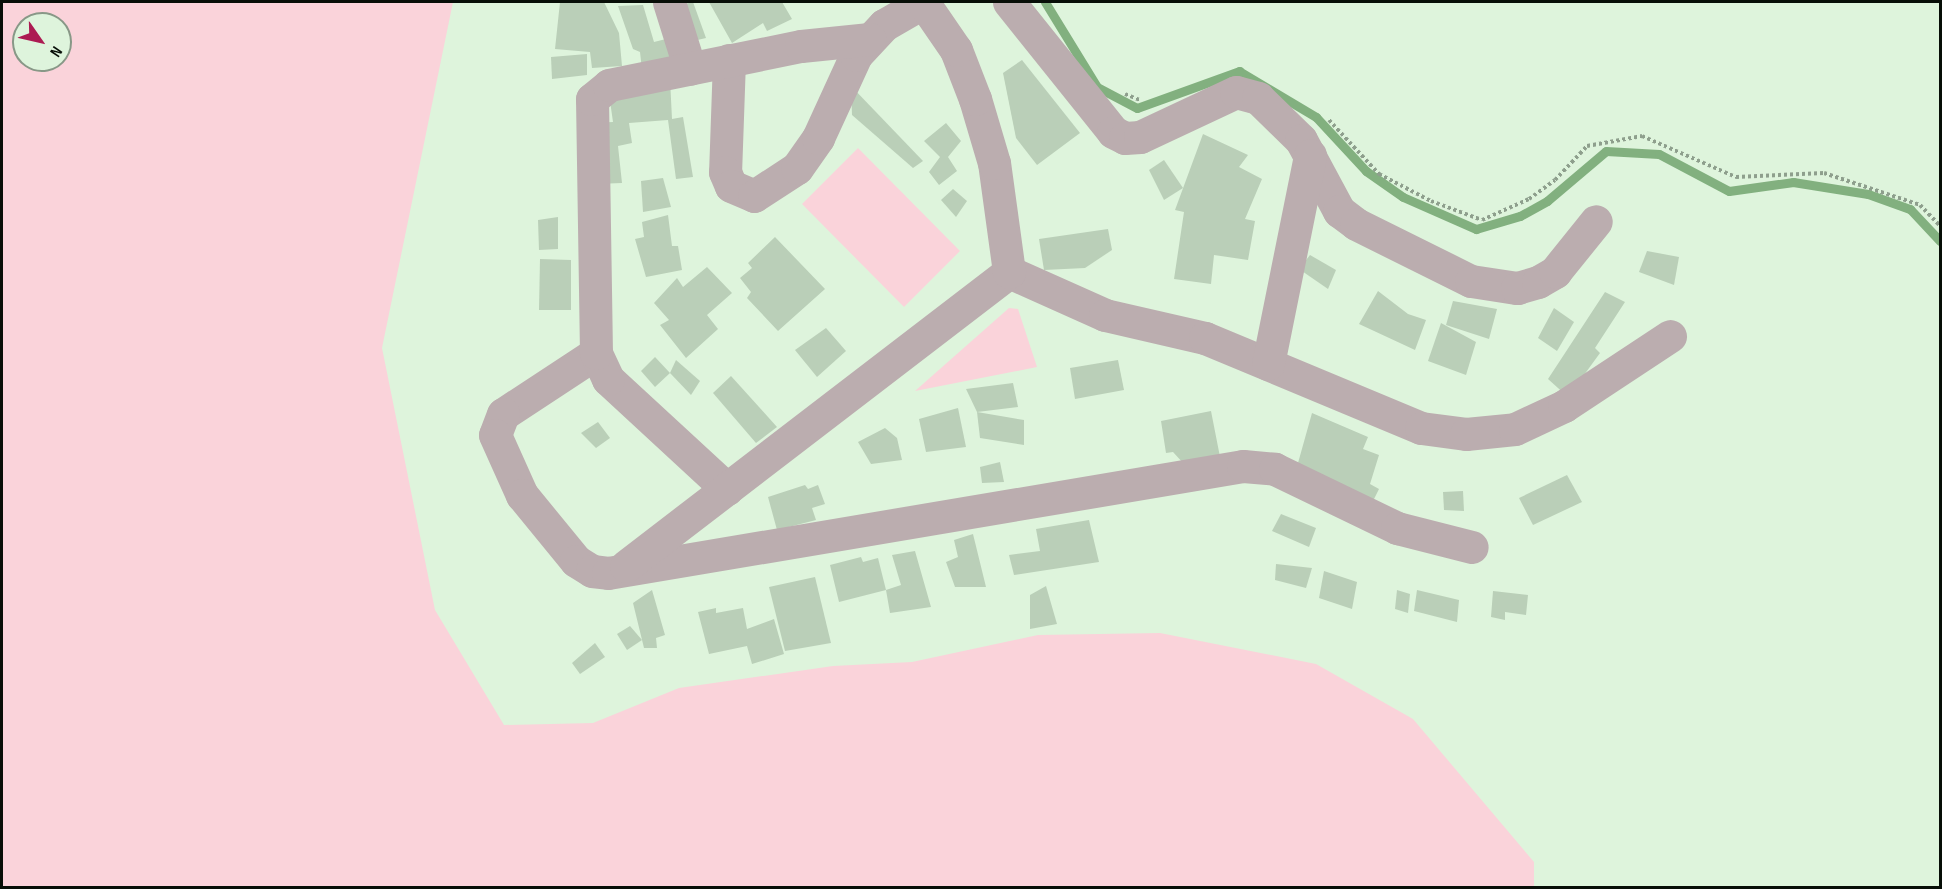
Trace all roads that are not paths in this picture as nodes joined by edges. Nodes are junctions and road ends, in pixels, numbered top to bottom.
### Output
1 (669, 2) edge
2 (923, 2) edge
3 (1009, 2) edge
4 (870, 39) junction
5 (801, 46) junction
6 (729, 60) junction
7 (690, 69) junction
8 (842, 83) junction
9 (1310, 155) junction
10 (1596, 221) dead end
11 (1009, 272) junction
12 (1670, 336) dead end
13 (596, 354) junction
14 (1268, 364) junction
15 (727, 489) junction
16 (1472, 547) dead end
17 (623, 569) junction

1 - 7 street
2 - 4 street
2 - 11 street
3 - 9 street
4 - 5 street
4 - 8 street
5 - 6 street
5 - 8 street
6 - 7 street
6 - 8 street
7 - 13 street
9 - 10 street
9 - 14 street
11 - 14 street
11 - 15 street
12 - 14 street
13 - 15 street
13 - 17 street
15 - 17 street
16 - 17 street

